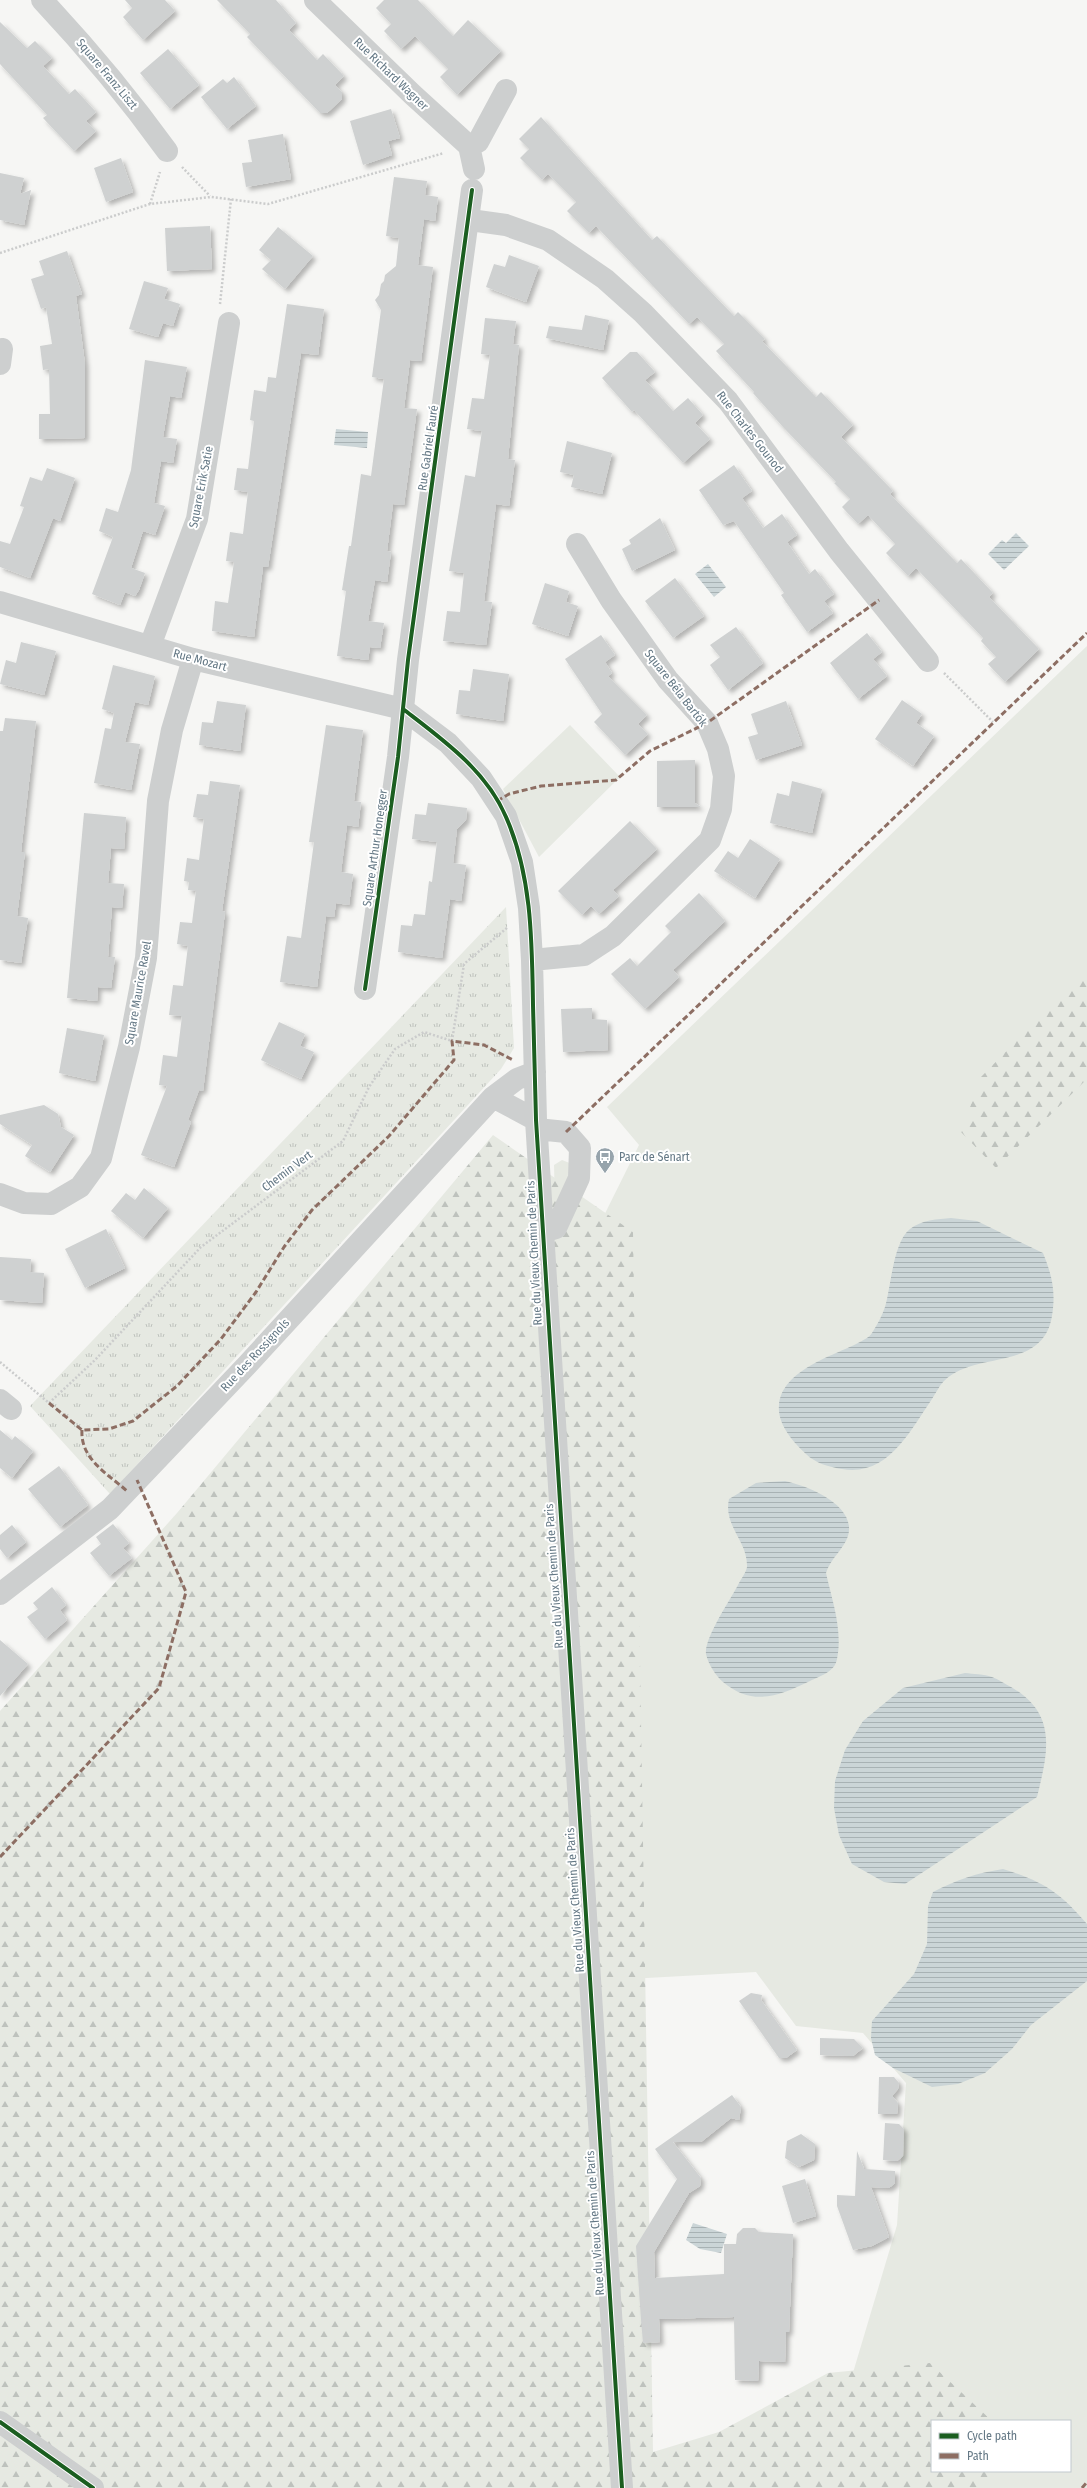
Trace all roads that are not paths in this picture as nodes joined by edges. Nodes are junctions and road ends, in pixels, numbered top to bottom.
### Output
1 (42, 0) edge
2 (315, 0) edge
3 (506, 90) dead end
4 (469, 146) junction
5 (167, 151) road end
6 (470, 220) junction
7 (229, 322) road end
8 (577, 544) dead end
9 (0, 602) edge
10 (150, 646) junction
11 (193, 659) junction
12 (928, 661) road end
13 (403, 709) junction
14 (532, 960) junction
15 (364, 989) dead end
16 (535, 1072) junction
17 (493, 1097) junction
18 (536, 1125) junction
19 (0, 1194) edge
20 (543, 1232) junction
21 (0, 1594) edge
22 (0, 2422) edge
23 (93, 2488) edge
24 (622, 2488) edge

1 - 5 street, Square Franz Liszt
2 - 4 street, Rue Richard Wagner
3 - 4 street
4 - 6 street, Rue Gabriel Fauré
6 - 12 street, Rue Charles Gounod
6 - 13 street, Rue Gabriel Fauré
7 - 10 street, Square Erik Satie
8 - 14 street, Square Bêla Bartók
9 - 10 street, Rue Mozart
10 - 11 street, Rue Mozart
11 - 13 street, Rue Mozart
11 - 19 street, Square Maurice Ravel
13 - 14 street, Rue du Vieux Chemin de Paris
13 - 15 street, Square Arthur Honegger
14 - 16 street, Rue du Vieux Chemin de Paris
16 - 17 street, Rue des Rossignols
16 - 18 street, Rue du Vieux Chemin de Paris
17 - 18 street
17 - 21 street, Rue des Rossignols
18 - 20 street, Rue du Vieux Chemin de Paris
18 - 20 street
20 - 24 street, Rue du Vieux Chemin de Paris
22 - 23 street

